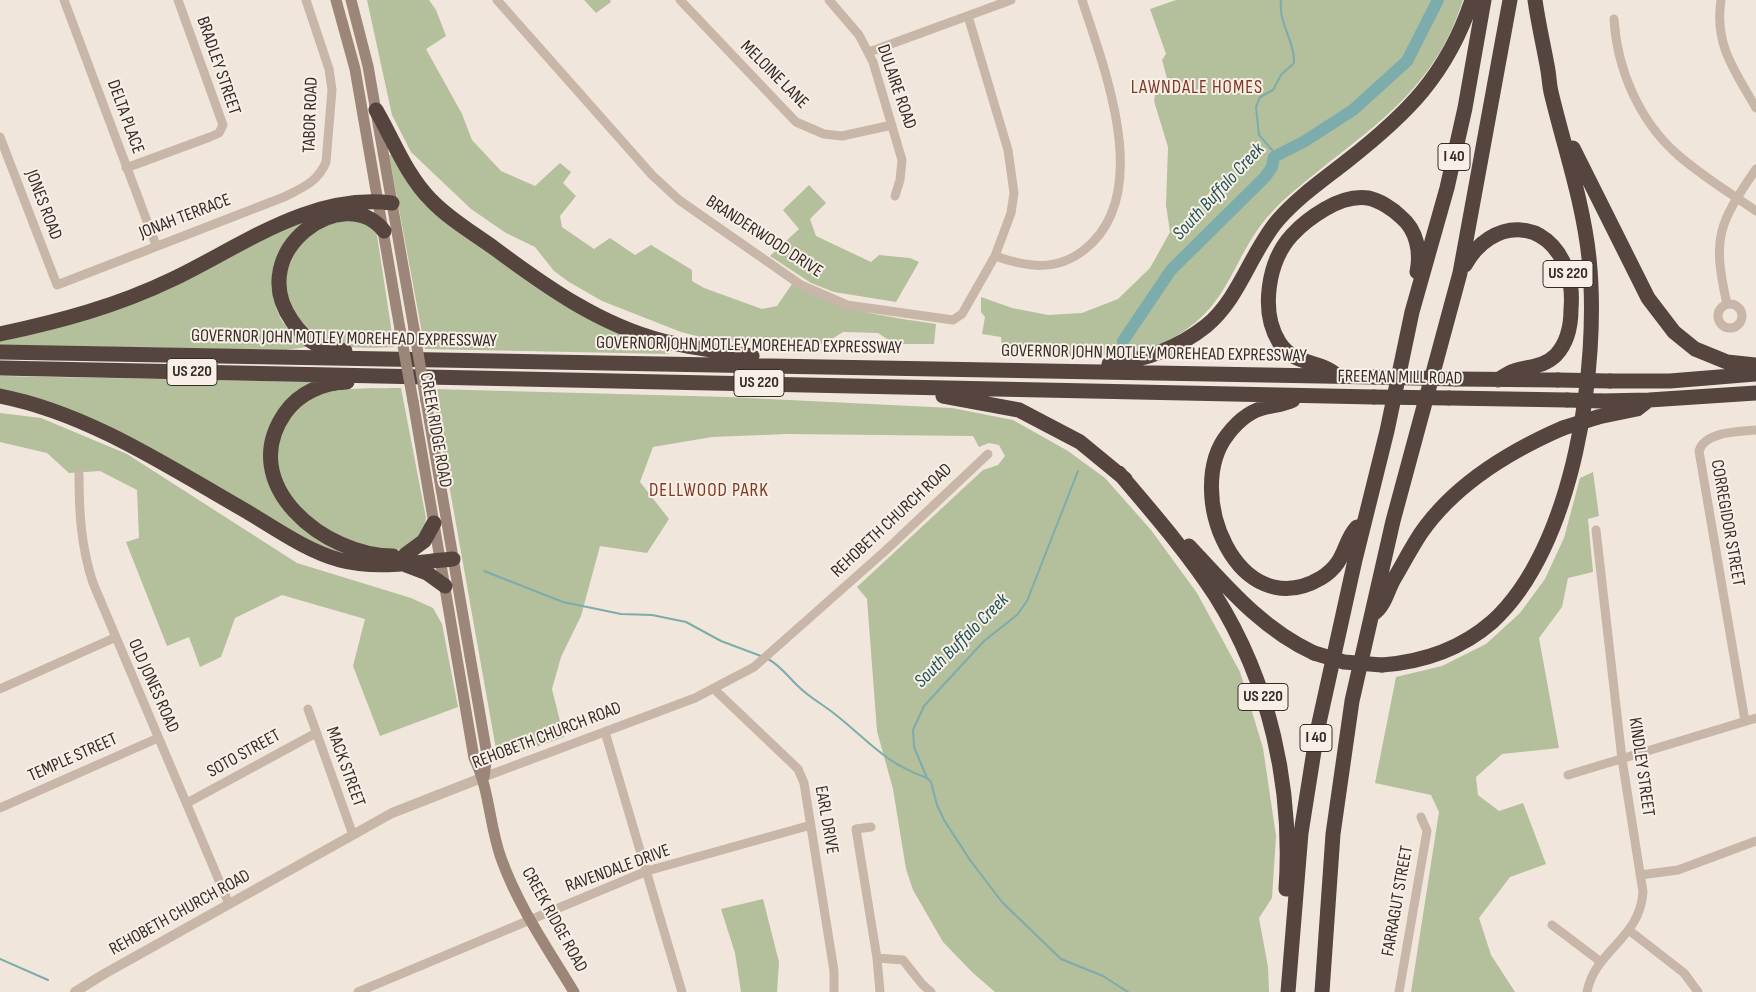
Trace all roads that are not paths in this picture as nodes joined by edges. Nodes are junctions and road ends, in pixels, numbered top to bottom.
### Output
1 (64, 0) edge
2 (178, 0) edge
3 (306, 0) edge
4 (336, 0) edge
5 (350, 0) edge
6 (497, 0) edge
7 (680, 0) edge
8 (829, 0) edge
9 (1011, 0) edge
10 (1082, 0) edge
11 (1472, 0) edge
12 (1484, 0) edge
13 (1510, 0) edge
14 (1535, 0) edge
15 (1721, 0) edge
16 (968, 16) junction
17 (1614, 19) dead end
18 (869, 52) junction
19 (1548, 71) junction
20 (1756, 108) edge
21 (376, 110) junction
22 (892, 125) junction
23 (0, 137) edge
24 (126, 168) junction
25 (1756, 169) edge
26 (321, 173) joint
27 (895, 196) dead end
28 (1737, 198) junction
29 (385, 202) junction
30 (1756, 212) edge
31 (384, 231) junction
32 (156, 245) junction
33 (995, 256) junction
34 (1460, 273) junction
35 (57, 285) joint
36 (1727, 304) dead end
37 (1412, 312) junction
38 (0, 334) edge
39 (0, 352) edge
40 (379, 358) junction
41 (769, 365) junction
42 (1756, 365) edge
43 (0, 368) edge
44 (1094, 372) junction
45 (1756, 374) edge
46 (383, 377) junction
47 (1339, 377) junction
48 (1498, 380) junction
49 (924, 388) junction
50 (1756, 393) edge
51 (1300, 395) junction
52 (0, 396) edge
53 (1649, 400) junction
54 (1755, 430) edge
55 (988, 454) dead end
56 (1119, 473) junction
57 (78, 474) dead end
58 (1365, 518) junction
59 (434, 523) junction
60 (1596, 530) dead end
61 (446, 555) junction
62 (401, 559) junction
63 (445, 586) junction
64 (1370, 616) junction
65 (114, 638) junction
66 (0, 689) edge
67 (714, 690) junction
68 (308, 709) dead end
69 (1756, 718) edge
70 (1745, 721) junction
71 (605, 732) junction
72 (316, 733) junction
73 (158, 738) junction
74 (1622, 759) junction
75 (1568, 776) dead end
76 (484, 777) junction
77 (187, 803) junction
78 (0, 808) edge
79 (1421, 817) dead end
80 (810, 826) junction
81 (871, 827) dead end
82 (353, 836) junction
83 (1756, 841) edge
84 (647, 871) junction
85 (1640, 875) junction
86 (229, 904) junction
87 (531, 920) junction
88 (1552, 926) dead end
89 (1630, 931) junction
90 (877, 958) junction
91 (1290, 962) junction
92 (1601, 962) junction
93 (76, 992) edge
94 (358, 992) edge
95 (574, 992) edge
96 (682, 992) edge
97 (834, 992) edge
98 (880, 992) edge
99 (931, 992) edge
100 (1288, 992) edge
101 (1322, 992) edge
102 (1399, 992) edge
103 (1587, 992) edge
104 (1698, 992) edge

1 - 24 street, DELTA PLACE
2 - 24 street, BRADLEY STREET
3 - 26 street, TABOR ROAD
4 - 29 main road, CREEK RIDGE ROAD
5 - 21 main road, CREEK RIDGE ROAD
6 - 33 street, BRANDERWOOD DRIVE
7 - 22 street, MELOINE LANE
8 - 18 street, DULAIRE ROAD
9 - 16 street
10 - 33 street
11 - 44 highway
12 - 37 highway, I 40
13 - 34 highway, I 40
14 - 19 highway
15 - 20 street
16 - 18 street
16 - 33 street, BRANDERWOOD DRIVE
17 - 28 street
18 - 22 street, DULAIRE ROAD
19 - 42 highway
19 - 56 highway, bridge
21 - 29 main road, CREEK RIDGE ROAD
21 - 41 highway
22 - 27 street, DULAIRE ROAD
23 - 35 street, JONES ROAD
24 - 32 street, DELTA PLACE
25 - 28 street
26 - 32 street, JONAH TERRACE
28 - 30 street
28 - 36 street
29 - 31 main road, CREEK RIDGE ROAD
29 - 38 highway
29 - 61 main road, CREEK RIDGE ROAD, bridge
31 - 40 highway
31 - 59 main road, CREEK RIDGE ROAD, bridge
32 - 35 street, JONAH TERRACE
34 - 48 highway, US 220
34 - 64 highway, I 40
37 - 47 highway
37 - 58 highway, I 40
39 - 40 highway, GOVERNOR JOHN MOTLEY MOREHEAD EXPRESSWAY / US 220
40 - 41 highway, GOVERNOR JOHN MOTLEY MOREHEAD EXPRESSWAY / US 220
41 - 44 highway, GOVERNOR JOHN MOTLEY MOREHEAD EXPRESSWAY / US 220
43 - 46 highway, GOVERNOR JOHN MOTLEY MOREHEAD EXPRESSWAY / US 220
44 - 47 highway, GOVERNOR JOHN MOTLEY MOREHEAD EXPRESSWAY / US 220
45 - 48 highway, bridge
46 - 49 highway, GOVERNOR JOHN MOTLEY MOREHEAD EXPRESSWAY / US 220
46 - 62 highway
47 - 48 highway, GOVERNOR JOHN MOTLEY MOREHEAD EXPRESSWAY / US 220, bridge
49 - 51 highway, FREEMAN MILL ROAD
49 - 56 highway, US 220
50 - 53 highway, FREEMAN MILL ROAD
51 - 53 highway, FREEMAN MILL ROAD, bridge
51 - 58 highway
52 - 62 highway
53 - 64 highway, bridge
54 - 70 street, CORREGIDOR STREET
55 - 67 street, REHOBETH CHURCH ROAD
56 - 91 highway, US 220
57 - 65 street, OLD JONES ROAD
58 - 91 highway, I 40
59 - 61 main road, CREEK RIDGE ROAD
59 - 62 highway
60 - 74 street, KINDLEY STREET
61 - 62 highway
61 - 63 main road, CREEK RIDGE ROAD
61 - 76 main road, CREEK RIDGE ROAD
62 - 63 highway
63 - 76 main road, CREEK RIDGE ROAD
64 - 101 highway, I 40
65 - 66 street
65 - 73 street, OLD JONES ROAD
67 - 71 street, REHOBETH CHURCH ROAD
67 - 80 street, EARL DRIVE
68 - 72 street, MACK STREET
69 - 70 street
70 - 74 street
71 - 76 street, REHOBETH CHURCH ROAD
71 - 84 street
72 - 77 street, SOTO STREET
72 - 82 street, MACK STREET
73 - 77 street, OLD JONES ROAD
73 - 78 street, TEMPLE STREET
74 - 75 street
74 - 85 street, KINDLEY STREET
76 - 82 street, REHOBETH CHURCH ROAD
76 - 87 main road, CREEK RIDGE ROAD
77 - 86 street, OLD JONES ROAD
79 - 102 street, FARRAGUT STREET
80 - 84 street, RAVENDALE DRIVE
80 - 97 street, EARL DRIVE
81 - 90 street
82 - 86 street, REHOBETH CHURCH ROAD
83 - 85 street
84 - 87 street, RAVENDALE DRIVE
84 - 96 street
85 - 89 street, KINDLEY STREET
86 - 93 street, REHOBETH CHURCH ROAD
87 - 94 street, RAVENDALE DRIVE
87 - 95 main road, CREEK RIDGE ROAD
88 - 92 street
89 - 92 street, KINDLEY STREET
89 - 104 street
90 - 98 street
90 - 99 street
91 - 100 highway, I 40
92 - 103 street, KINDLEY STREET

